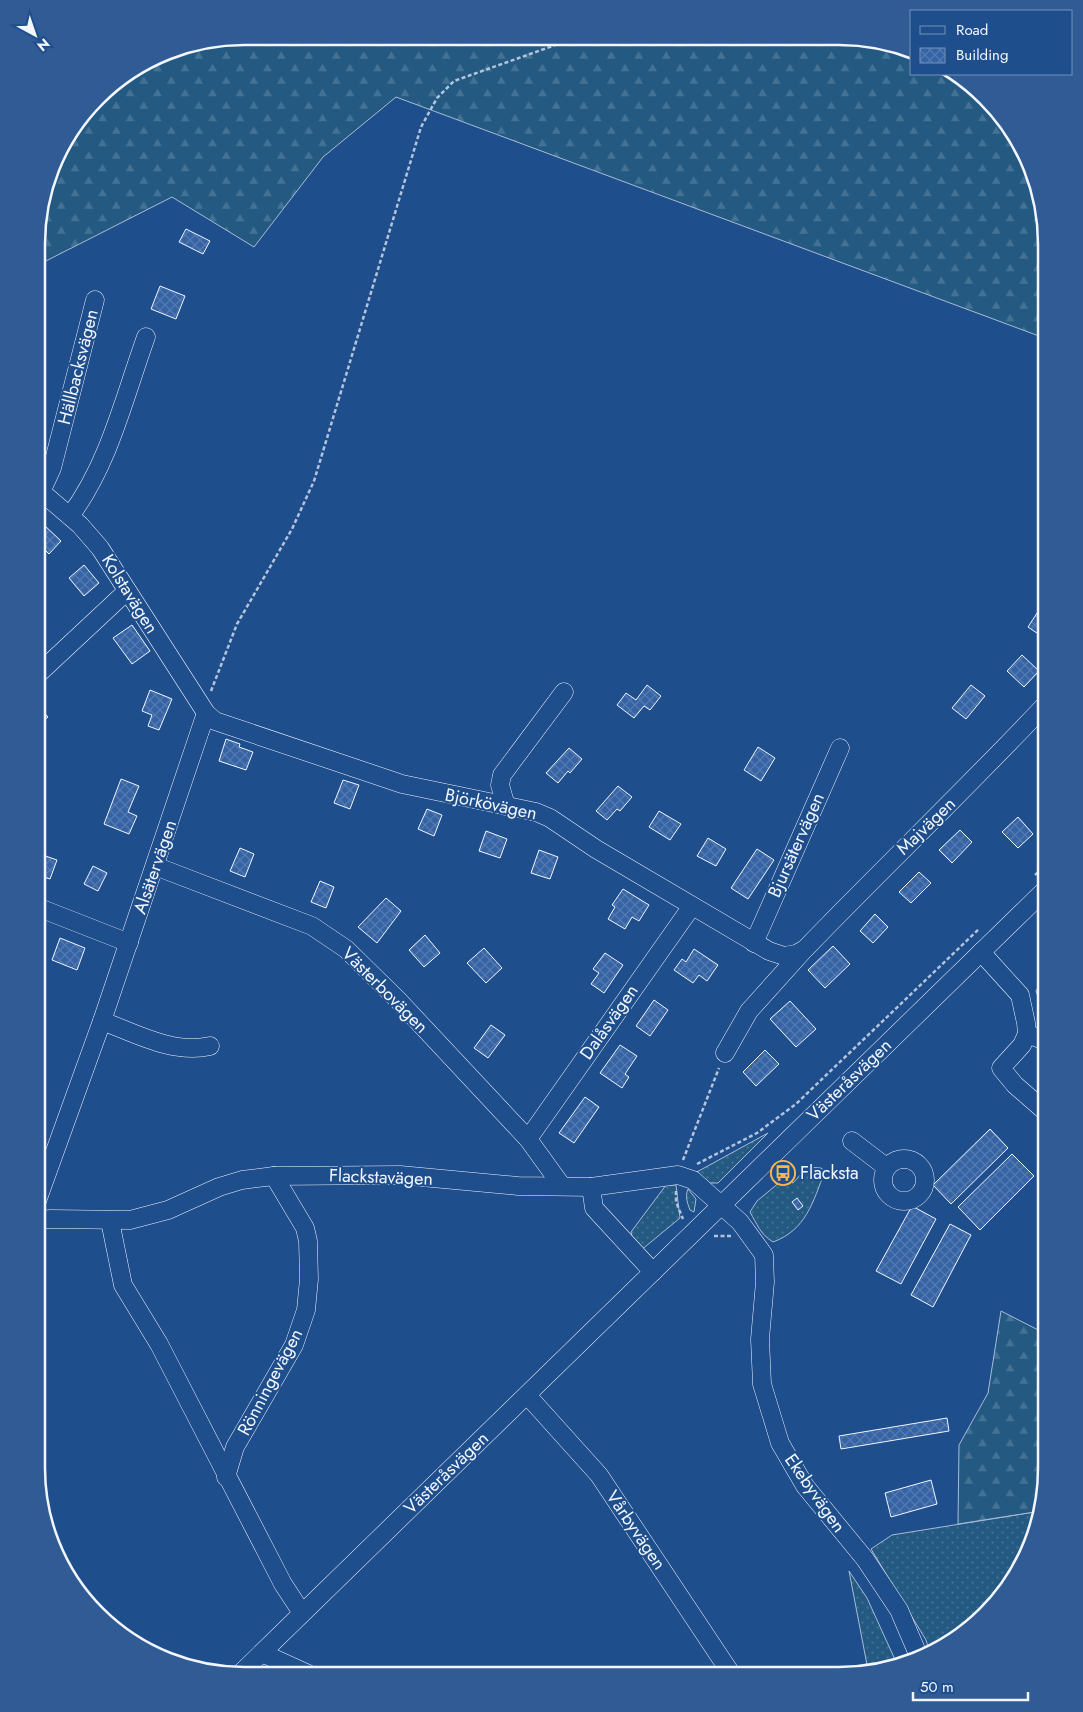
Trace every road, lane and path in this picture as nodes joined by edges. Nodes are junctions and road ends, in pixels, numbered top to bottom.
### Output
1 (555, 45) edge
2 (95, 300) dead end
3 (146, 338) dead end
4 (45, 481) edge
5 (45, 494) edge
6 (70, 516) junction
7 (127, 591) junction
8 (45, 668) edge
9 (564, 692) dead end
10 (206, 713) junction
11 (1038, 713) edge
12 (840, 748) dead end
13 (506, 806) junction
14 (155, 866) junction
15 (1038, 872) edge
16 (1032, 878) dead end
17 (1038, 896) edge
18 (692, 906) junction
19 (45, 910) edge
20 (983, 925) dead end
21 (129, 943) junction
22 (754, 943) junction
23 (805, 949) junction
24 (981, 952) junction
25 (102, 1021) junction
26 (1027, 1034) junction
27 (1038, 1038) edge
28 (210, 1046) dead end
29 (726, 1052) joint
30 (1038, 1105) edge
31 (528, 1139) junction
32 (852, 1141) dead end
33 (886, 1167) dead end
34 (684, 1174) junction
35 (274, 1176) junction
36 (45, 1179) edge
37 (562, 1186) junction
38 (591, 1187) junction
39 (720, 1206) junction
40 (45, 1219) edge
41 (110, 1221) junction
42 (695, 1231) junction
43 (732, 1237) dead end
44 (653, 1272) junction
45 (527, 1395) junction
46 (226, 1477) junction
47 (302, 1613) junction
48 (917, 1651) edge
49 (262, 1653) junction
50 (247, 1667) edge
51 (293, 1667) edge
52 (726, 1667) edge

1 - 10 path
2 - 4 street, Hällbacksvägen
3 - 6 street
5 - 6 street, Kolstavägen
6 - 7 street, Kolstavägen
7 - 8 street
7 - 10 street, Kolstavägen
9 - 13 street
10 - 13 street, Björkövägen
10 - 14 street, Alsätervägen
11 - 23 street, Majvägen
12 - 22 street, Bjursätervägen
13 - 18 street, Björkövägen
14 - 21 street, Alsätervägen
14 - 31 street, Västerbovägen
15 - 16 path
17 - 24 street, Västeråsvägen
18 - 22 street, Björkövägen
18 - 31 street, Dalåsvägen
19 - 21 street
20 - 34 path
21 - 25 street, Alsätervägen
22 - 23 street
23 - 29 street, Majvägen
24 - 26 street
24 - 39 street, Västeråsvägen
25 - 28 street
25 - 36 street, Alsätervägen
26 - 27 street
26 - 30 street
29 - 34 path
31 - 37 street, Västerbovägen
32 - 33 street
34 - 38 street, Flackstavägen
34 - 39 street
34 - 42 path
35 - 37 street, Flackstavägen
35 - 41 street, Flackstavägen
35 - 46 street, Rönningevägen
37 - 38 street, Flackstavägen
38 - 44 street
39 - 42 street, Västeråsvägen
39 - 48 street, Ekebyvägen
40 - 41 street, Flackstavägen
41 - 46 street
42 - 43 path
42 - 44 street, Västeråsvägen
44 - 45 street, Västeråsvägen
45 - 47 street, Västeråsvägen
45 - 52 street, Vårbyvägen
46 - 47 street
47 - 49 street, Västeråsvägen
49 - 50 street, Västeråsvägen
49 - 51 street

